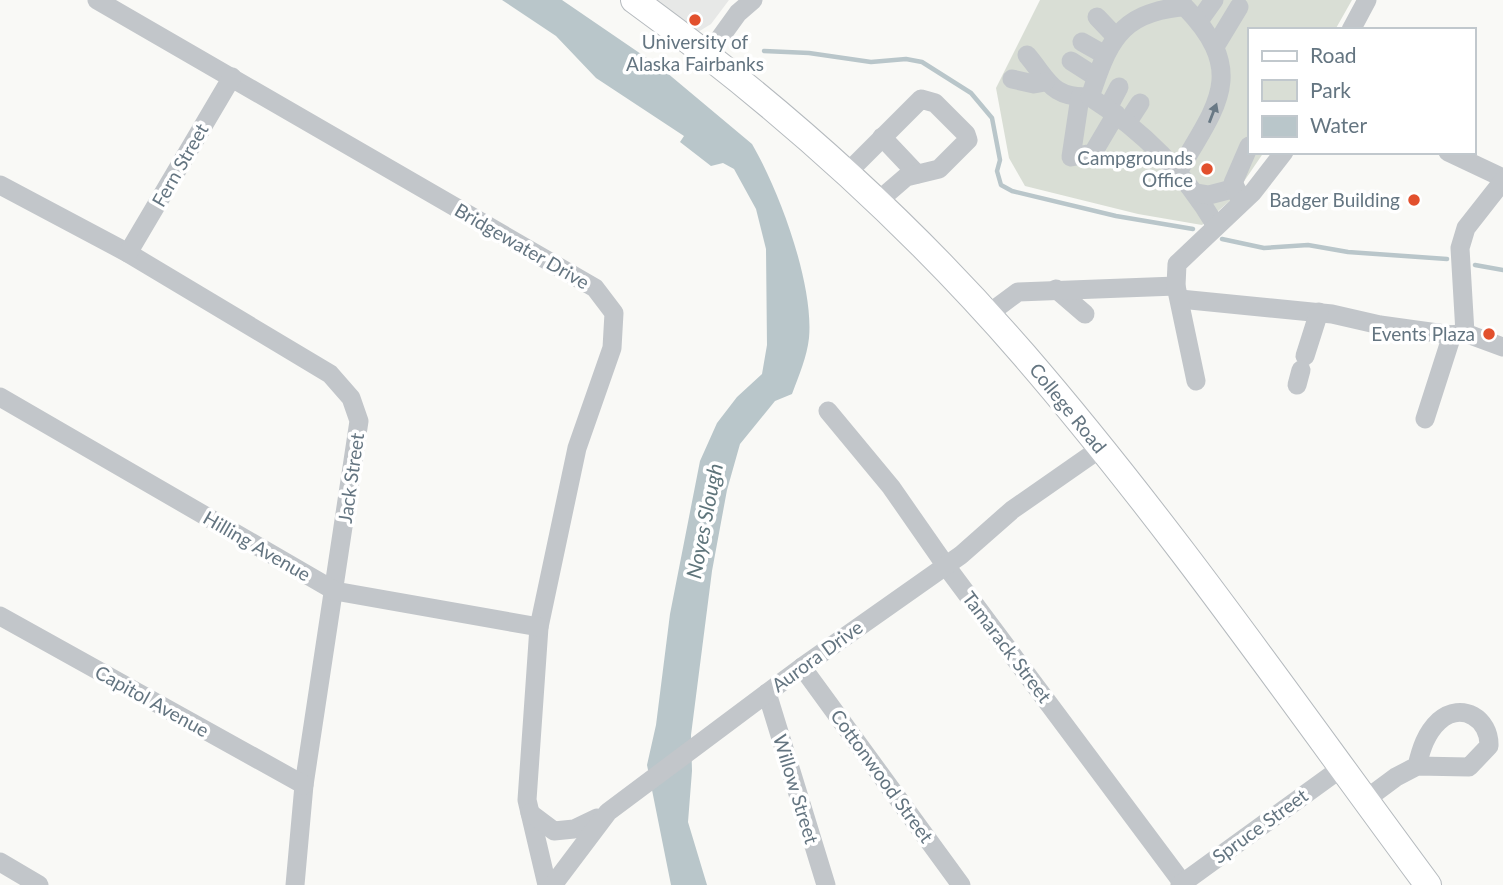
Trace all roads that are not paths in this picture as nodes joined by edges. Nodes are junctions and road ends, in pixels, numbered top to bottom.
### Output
1 (97, 0) edge
2 (634, 0) edge
3 (753, 0) edge
4 (1214, 0) edge
5 (1367, 0) edge
6 (1165, 4) edge
7 (1239, 8) dead end
8 (1136, 9) edge
9 (1190, 10) edge
10 (1097, 18) dead end
11 (1352, 28) edge
12 (1116, 37) junction
13 (1082, 42) dead end
14 (1216, 46) junction
15 (1027, 55) dead end
16 (1105, 55) junction
17 (707, 56) junction
18 (232, 77) junction
19 (1096, 77) junction
20 (1012, 79) dead end
21 (1045, 82) junction
22 (1119, 87) dead end
23 (1077, 96) junction
24 (1140, 103) dead end
25 (1117, 115) junction
26 (881, 137) junction
27 (1248, 148) edge
28 (1282, 154) edge
29 (1452, 154) edge
30 (1178, 172) junction
31 (846, 174) junction
32 (917, 174) junction
33 (1503, 179) edge
34 (0, 185) edge
35 (1197, 193) junction
36 (1239, 195) junction
37 (877, 202) junction
38 (1216, 226) junction
39 (128, 253) junction
40 (1056, 289) junction
41 (1178, 292) junction
42 (1319, 312) junction
43 (987, 314) junction
44 (1085, 314) dead end
45 (1458, 334) junction
46 (1503, 346) edge
47 (1301, 370) dead end
48 (1196, 381) dead end
49 (0, 397) edge
50 (828, 411) dead end
51 (1425, 419) dead end
52 (1101, 448) junction
53 (946, 566) junction
54 (335, 591) junction
55 (0, 616) edge
56 (539, 627) junction
57 (802, 667) junction
58 (767, 692) junction
59 (1417, 766) dead end
60 (1340, 768) junction
61 (304, 785) junction
62 (1365, 800) junction
63 (608, 812) junction
64 (530, 813) junction
65 (0, 862) edge
66 (39, 885) edge
67 (295, 885) edge
68 (547, 885) edge
69 (553, 885) edge
70 (826, 885) edge
71 (961, 885) edge
72 (1182, 885) edge
73 (1428, 885) edge

1 - 18 street, Bridgewater Drive
2 - 17 main road, College Road
3 - 17 street
4 - 9 street
5 - 11 street
6 - 8 street
6 - 9 street
7 - 14 street
8 - 12 street
9 - 14 street
10 - 12 street
12 - 16 street
13 - 16 street
30 -> 14 street
15 - 21 street
16 - 19 street
17 - 31 main road, College Road
18 - 39 street, Fern Street
18 - 56 street, Bridgewater Drive
19 - 23 street
19 - 23 street
20 - 21 street
21 - 23 street
22 - 25 street
23 - 25 street
23 - 25 street
24 - 25 street
25 - 30 street
26 - 31 street
26 - 32 street
26 - 32 street
27 - 36 street
28 - 36 street
29 - 33 street
30 - 35 street
31 - 37 main road, College Road
32 - 37 street
33 - 45 street
34 - 39 street, Jack Street
35 - 36 street
35 - 38 street
36 - 38 street
37 - 43 main road, College Road
38 - 41 street
39 - 54 street, Jack Street
40 - 41 street
40 - 43 street
40 - 44 street
41 - 42 street
41 - 48 street
42 - 45 street
42 - 47 street
43 - 52 main road, College Road
45 - 46 street
45 - 51 street
49 - 54 street, Hilling Avenue
50 - 53 street, Tamarack Street
52 - 53 street, Aurora Drive
52 - 60 main road, College Road
53 - 57 street, Aurora Drive
53 - 72 street, Tamarack Street
54 - 56 street, Hilling Avenue
54 - 61 street, Jack Street
55 - 61 street, Capitol Avenue
56 - 64 street, Bridgewater Drive
57 - 58 street, Aurora Drive
57 - 71 street, Cottonwood Street
58 - 63 street, Aurora Drive
58 - 70 street, Willow Street
59 - 62 street
60 - 62 main road, College Road
60 - 72 street, Spruce Street
61 - 67 street, Jack Street
62 - 73 main road, College Road
63 - 64 street
63 - 69 street, Aurora Drive
64 - 68 street, Bridgewater Drive
65 - 66 street

